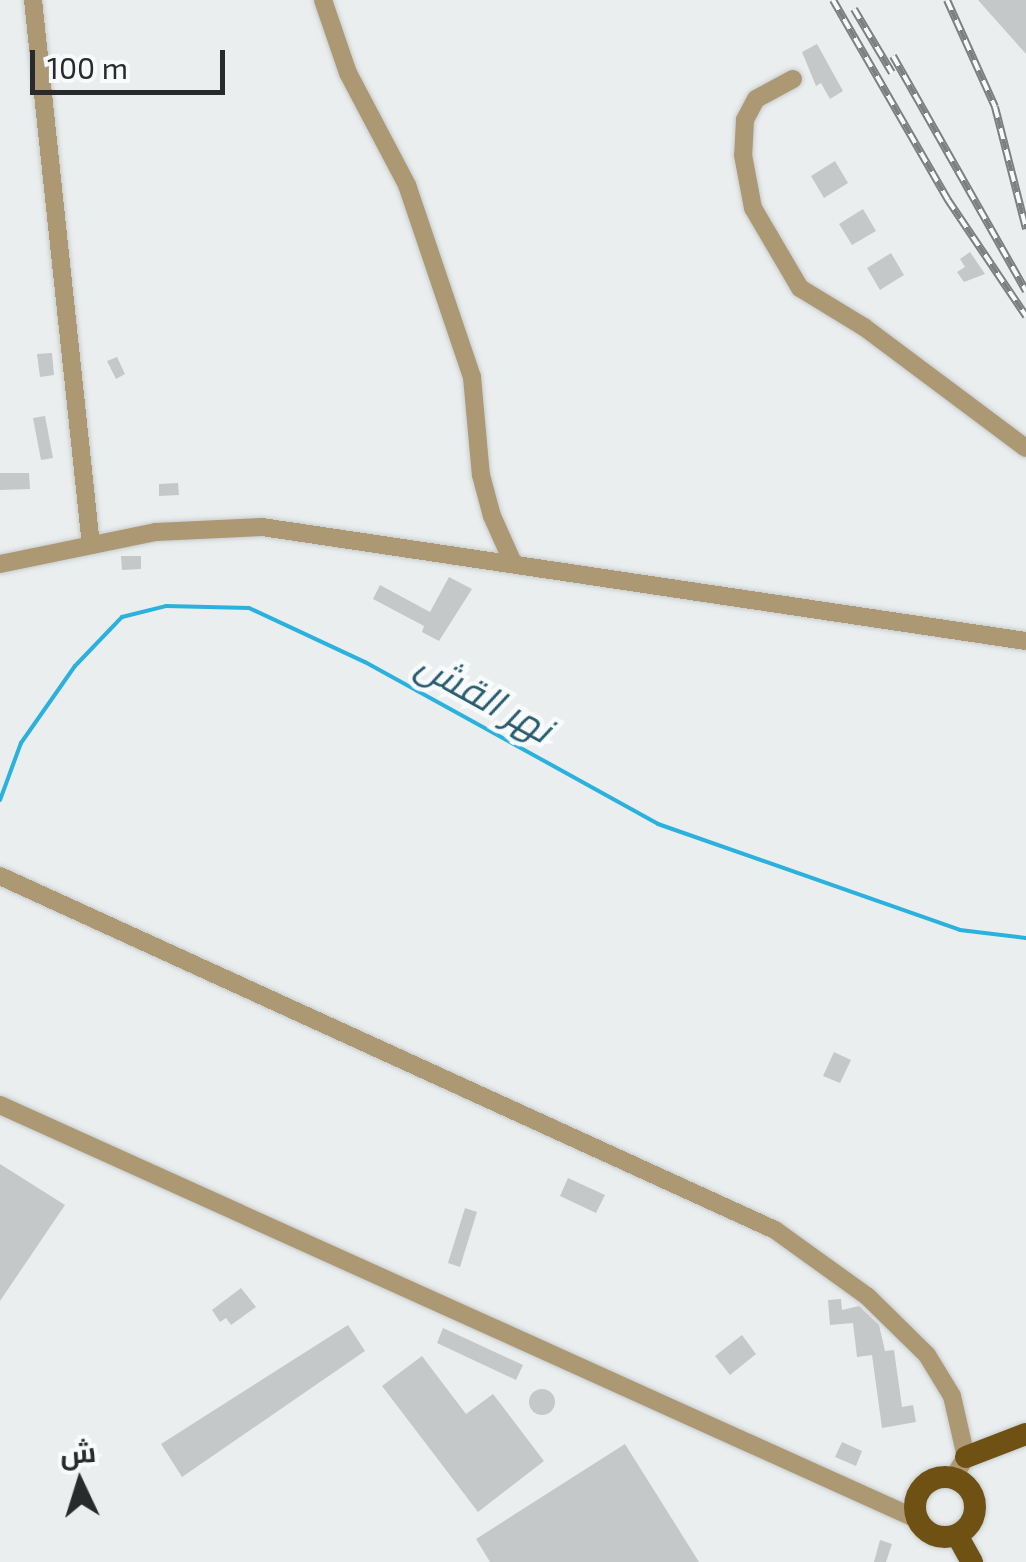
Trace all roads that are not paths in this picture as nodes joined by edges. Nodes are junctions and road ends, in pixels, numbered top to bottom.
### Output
1 (33, 0) edge
2 (323, 0) edge
3 (793, 79) dead end
4 (1026, 448) edge
5 (90, 545) junction
6 (514, 563) junction
7 (0, 564) edge
8 (1026, 641) edge
9 (0, 876) edge
10 (0, 1105) edge
11 (1026, 1434) edge
12 (966, 1457) junction
13 (953, 1478) junction
14 (916, 1519) junction
15 (958, 1534) junction
16 (972, 1562) edge

1 - 5 street
2 - 6 street
3 - 4 street
5 - 6 street
5 - 7 street
6 - 8 street
9 - 12 street
10 - 14 street
11 - 12 main road
12 - 13 street
13 - 14 main road
13 - 15 main road
14 - 15 main road
15 - 16 main road

